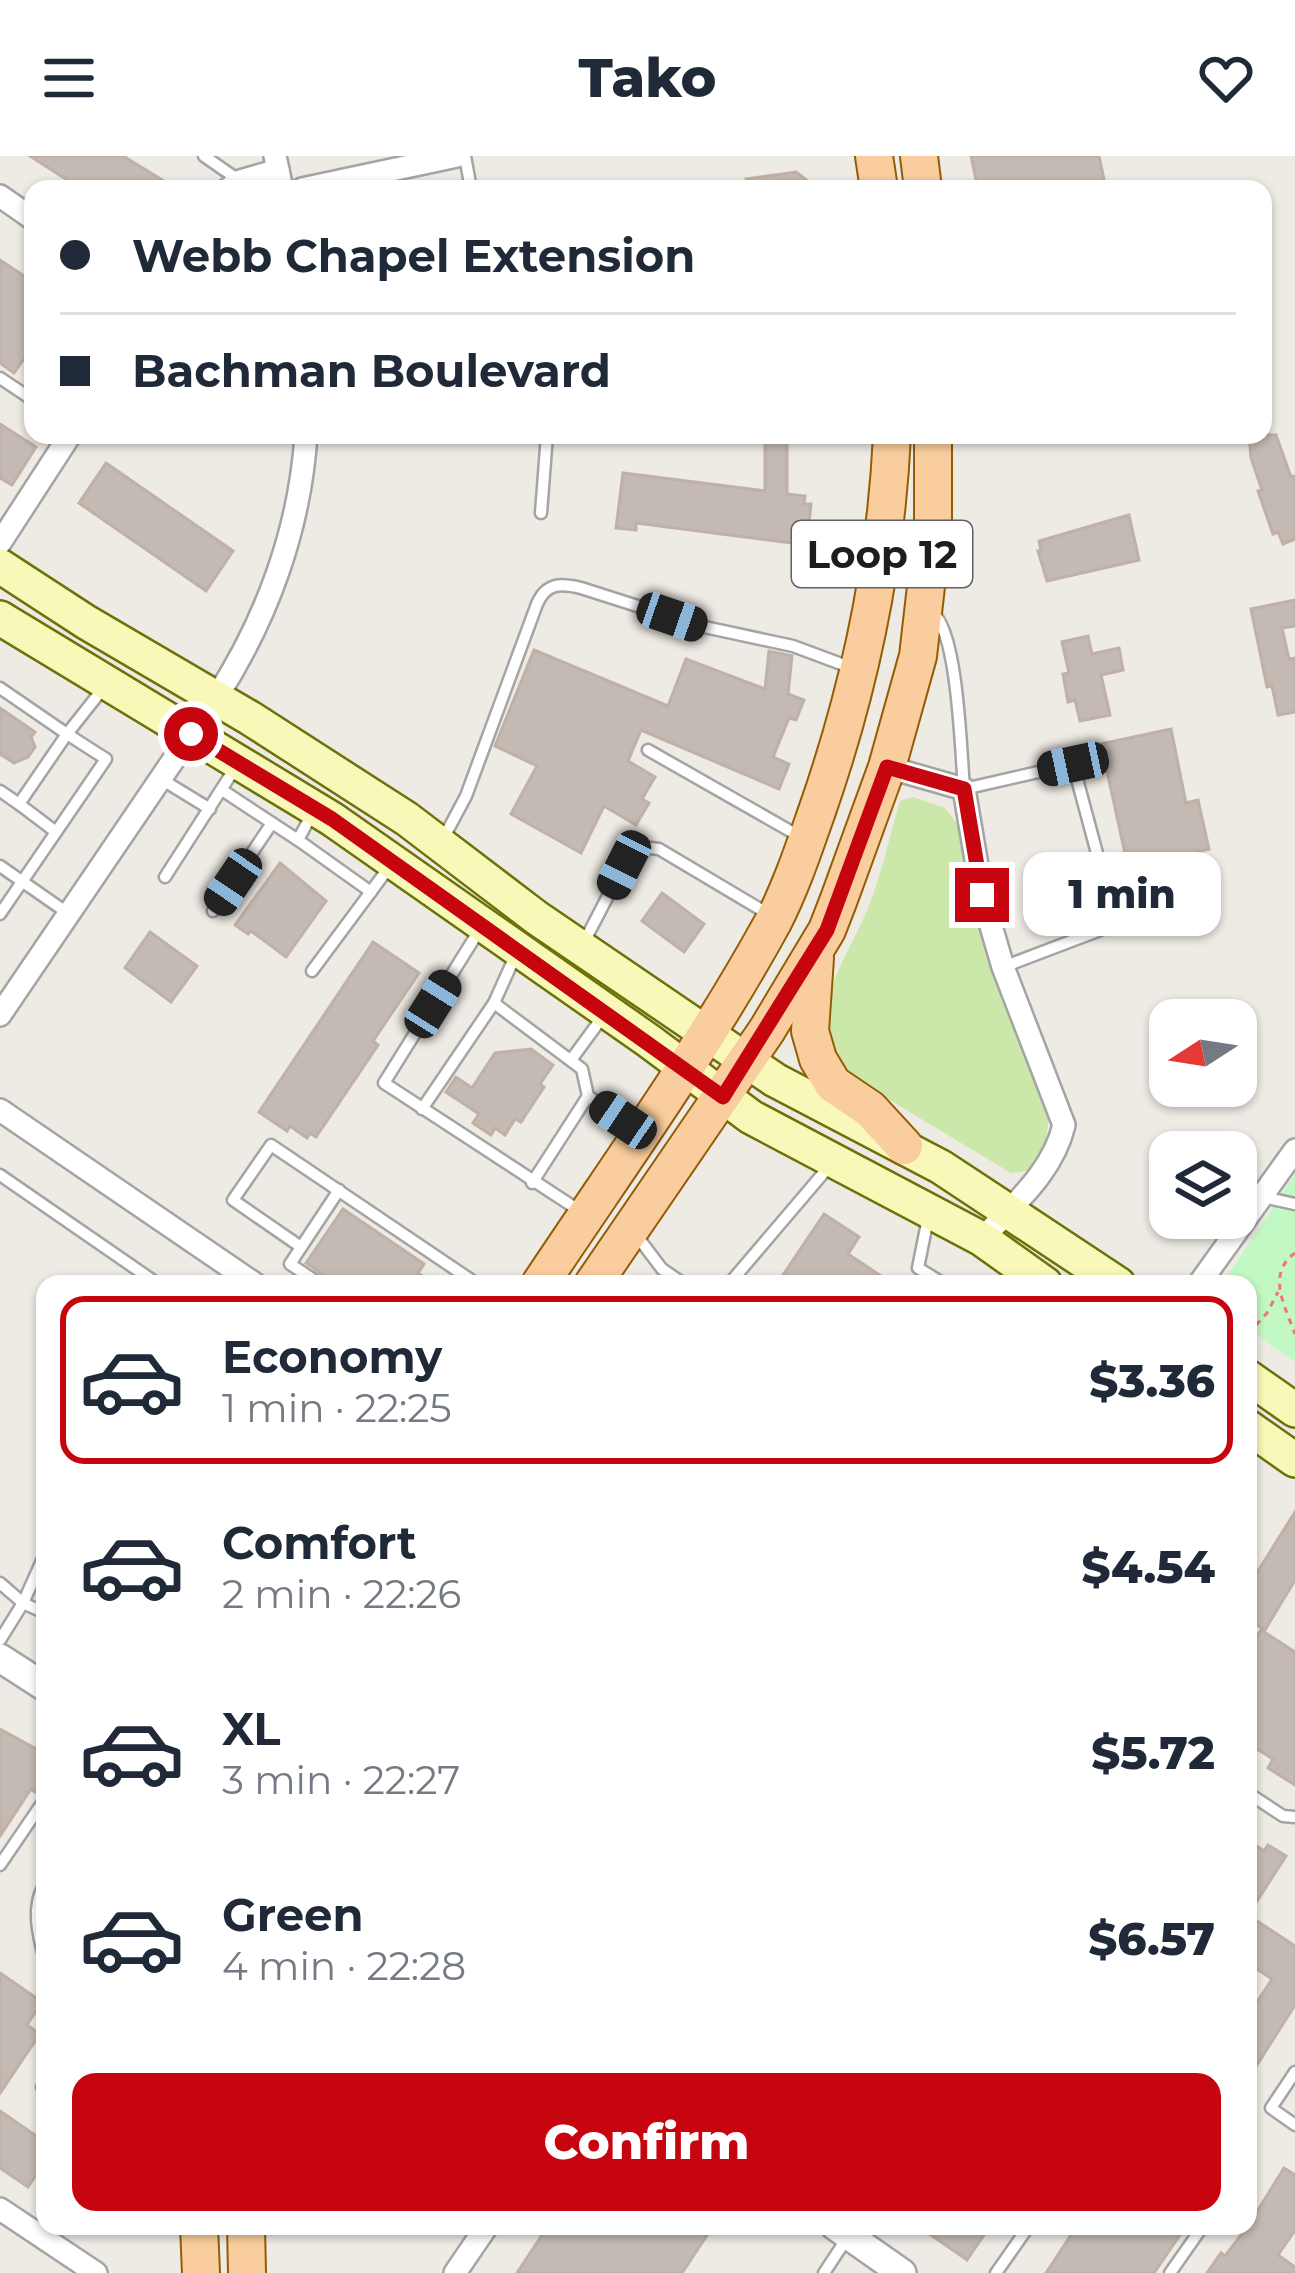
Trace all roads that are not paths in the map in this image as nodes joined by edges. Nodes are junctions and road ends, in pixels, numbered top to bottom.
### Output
1 (204, 156) edge
2 (461, 156) edge
3 (229, 180) edge
4 (345, 180) edge
5 (64, 444) edge
6 (305, 444) edge
7 (546, 444) edge
8 (933, 444) edge
9 (891, 451) edge
10 (541, 513) dead end
11 (0, 543) edge
12 (0, 566) edge
13 (926, 607) junction
14 (0, 617) edge
15 (860, 670) junction
16 (107, 684) junction
17 (0, 688) edge
18 (216, 698) junction
19 (68, 734) junction
20 (191, 734) junction
21 (648, 750) dead end
22 (887, 767) junction
23 (230, 776) junction
24 (161, 779) junction
25 (964, 789) junction
26 (0, 791) edge
27 (19, 804) junction
28 (210, 809) junction
29 (324, 814) junction
30 (272, 823) junction
31 (56, 832) junction
32 (807, 839) junction
33 (298, 840) junction
34 (441, 844) junction
35 (392, 863) junction
36 (0, 866) edge
37 (165, 878) dead end
38 (22, 882) junction
39 (371, 892) junction
40 (213, 911) dead end
41 (0, 914) edge
42 (69, 914) junction
43 (775, 918) junction
44 (482, 927) junction
45 (581, 949) junction
46 (815, 949) junction
47 (517, 952) junction
48 (1004, 967) junction
49 (312, 971) dead end
50 (494, 1004) junction
51 (606, 1012) junction
52 (0, 1015) edge
53 (705, 1032) junction
54 (571, 1060) junction
55 (747, 1060) junction
56 (684, 1067) junction
57 (588, 1096) junction
58 (723, 1097) junction
59 (422, 1109) junction
60 (0, 1110) edge
61 (641, 1133) junction
62 (904, 1146) junction
63 (1295, 1150) edge
64 (833, 1161) junction
65 (0, 1175) edge
66 (532, 1183) junction
67 (339, 1190) junction
68 (1263, 1198) junction
69 (1295, 1204) edge
70 (929, 1211) junction
71 (1007, 1211) junction
72 (585, 1215) junction
73 (632, 1229) junction
74 (982, 1239) junction
75 (301, 1246) junction
76 (145, 1275) edge
77 (242, 1275) edge
78 (306, 1275) edge
79 (464, 1275) edge
80 (545, 1275) edge
81 (599, 1275) edge
82 (671, 1275) edge
83 (737, 1275) edge
84 (929, 1275) edge
85 (1032, 1275) edge
86 (1104, 1275) edge
87 (1206, 1275) edge
88 (1257, 1383) edge
89 (1295, 1410) edge
90 (1257, 1433) edge
91 (1295, 1460) edge
92 (36, 1573) edge
93 (0, 1583) edge
94 (22, 1603) junction
95 (36, 1609) edge
96 (0, 1640) edge
97 (0, 1658) edge
98 (36, 1681) edge
99 (1257, 1799) edge
100 (36, 1812) edge
101 (1295, 1817) edge
102 (0, 1864) edge
103 (1295, 2072) edge
104 (1295, 2125) edge
105 (0, 2209) edge
106 (36, 2221) edge
107 (54, 2235) edge
108 (200, 2235) edge
109 (246, 2235) edge
110 (481, 2235) edge
111 (840, 2235) edge
112 (848, 2235) edge
113 (1023, 2235) edge
114 (1197, 2235) edge
115 (96, 2273) edge
116 (201, 2273) edge
117 (247, 2273) edge
118 (455, 2273) edge
119 (824, 2273) edge
120 (902, 2273) edge
121 (996, 2273) edge
122 (1170, 2273) edge

1 - 3 lane
2 - 4 street
5 - 11 street
6 - 18 street
7 - 10 lane
8 - 13 main road, Loop 12
9 - 13 main road
9 - 15 main road, Loop 12
12 - 18 main road
13 - 22 main road, Loop 12
13 - 25 lane
14 - 16 main road
15 - 32 main road, Loop 12
15 - 34 lane
16 - 19 lane
16 - 20 main road
17 - 19 lane
18 - 20 main road
18 - 34 main road
19 - 27 lane
19 - 31 lane
20 - 23 main road
20 - 24 street
21 - 32 lane
22 - 25 street
22 - 46 main road, Loop 12
23 - 28 lane
23 - 29 main road
23 - 30 lane
24 - 28 lane
24 - 42 street
25 - 48 street
25 - 48 lane
26 - 27 lane
27 - 31 lane
28 - 37 lane
29 - 33 lane
29 - 34 main road
29 - 35 main road
30 - 33 lane
30 - 40 lane
31 - 38 lane
32 - 43 main road, Loop 12
33 - 39 lane
34 - 45 main road
35 - 39 lane
35 - 44 main road
36 - 38 lane
38 - 41 lane
38 - 42 lane
39 - 49 lane
42 - 52 street
43 - 45 lane
43 - 53 main road, Loop 12
44 - 47 main road
44 - 59 lane
45 - 53 main road
46 - 55 main road, Loop 12
46 - 62 main road
47 - 50 lane
47 - 51 main road
48 - 71 street
50 - 54 lane
50 - 59 lane
51 - 54 lane
51 - 56 main road
53 - 55 main road
53 - 56 main road, Loop 12
54 - 57 lane
55 - 58 main road, Loop 12
55 - 62 main road
56 - 58 main road
56 - 61 main road, Loop 12
57 - 61 lane
57 - 66 lane
58 - 64 main road
58 - 73 main road, Loop 12
59 - 66 lane
60 - 77 street
61 - 72 main road, Loop 12
62 - 71 main road
63 - 68 street
64 - 70 main road
64 - 83 lane
65 - 76 lane
66 - 72 lane
67 - 75 lane
67 - 75 lane
67 - 79 lane
68 - 69 lane
68 - 87 street
70 - 74 main road
70 - 84 lane
71 - 74 street
71 - 86 main road
72 - 80 main road, Loop 12
73 - 81 main road, Loop 12
73 - 82 lane
74 - 85 main road
75 - 78 lane
88 - 89 main road
90 - 91 main road
92 - 94 lane
93 - 94 lane
94 - 95 lane
94 - 96 lane
97 - 98 street
99 - 101 lane
100 - 102 lane
103 - 104 lane
105 - 106 street
107 - 115 street
108 - 116 main road
109 - 117 main road
110 - 118 street
111 - 119 lane
112 - 120 street
113 - 121 lane
114 - 122 lane

